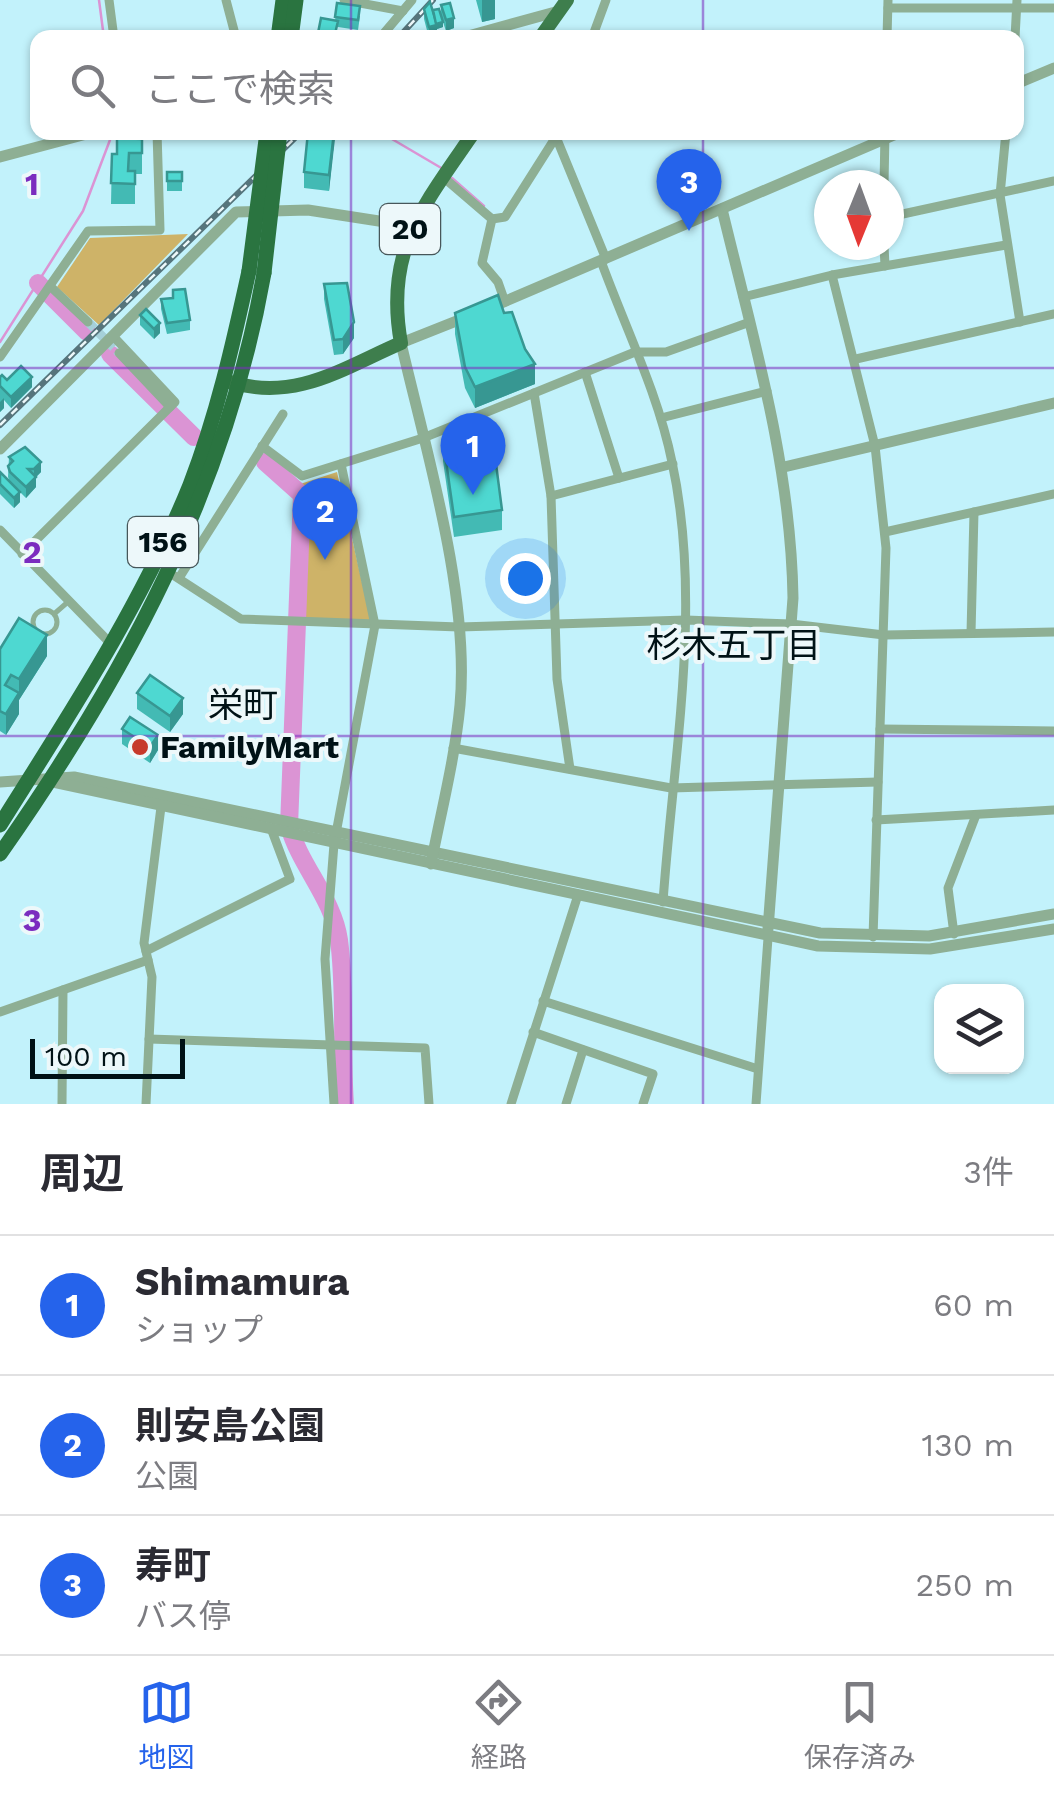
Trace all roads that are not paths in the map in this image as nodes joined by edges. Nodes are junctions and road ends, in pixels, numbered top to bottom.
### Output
1 (109, 0) edge
2 (226, 0) edge
3 (283, 0) edge
4 (296, 0) edge
5 (344, 0) edge
6 (412, 0) edge
7 (606, 0) edge
8 (368, 2) edge
9 (888, 4) edge
10 (944, 5) edge
11 (563, 6) edge
12 (1016, 6) edge
13 (1054, 8) edge
14 (403, 10) junction
15 (113, 30) edge
16 (234, 30) edge
17 (279, 30) edge
18 (292, 30) edge
19 (387, 30) edge
20 (486, 30) edge
21 (546, 30) edge
22 (595, 30) edge
23 (887, 30) edge
24 (1054, 68) edge
25 (1024, 81) edge
26 (64, 140) edge
27 (157, 140) edge
28 (266, 140) edge
29 (279, 140) edge
30 (468, 140) edge
31 (555, 140) edge
32 (560, 140) edge
33 (876, 140) edge
34 (885, 140) edge
35 (1005, 140) edge
36 (0, 157) edge
37 (884, 170) edge
38 (443, 177) junction
39 (1054, 180) edge
40 (1000, 196) junction
41 (722, 208) junction
42 (904, 214) edge
43 (492, 218) junction
44 (412, 226) junction
45 (1006, 245) junction
46 (603, 260) junction
47 (885, 260) edge
48 (885, 266) junction
49 (257, 272) junction
50 (832, 275) junction
51 (51, 287) junction
52 (743, 297) junction
53 (505, 302) junction
54 (1054, 314) edge
55 (88, 322) tunnel mouth
56 (750, 322) junction
57 (1020, 322) junction
58 (112, 336) junction
59 (402, 343) junction
60 (634, 352) junction
61 (119, 353) tunnel mouth
62 (0, 357) edge
63 (856, 359) junction
64 (585, 372) junction
65 (224, 381) junction
66 (241, 386) junction
67 (767, 391) junction
68 (534, 393) junction
69 (1054, 403) edge
70 (170, 407) junction
71 (282, 414) dead end
72 (661, 418) junction
73 (423, 438) junction
74 (262, 446) junction
75 (875, 446) junction
76 (0, 448) edge
77 (340, 464) junction
78 (673, 464) junction
79 (784, 467) junction
80 (620, 478) junction
81 (1054, 494) edge
82 (551, 496) junction
83 (974, 512) junction
84 (0, 530) edge
85 (885, 532) junction
86 (22, 554) junction
87 (174, 576) junction
88 (69, 601) junction
89 (54, 614) junction
90 (686, 620) junction
91 (556, 624) junction
92 (791, 624) junction
93 (375, 625) junction
94 (458, 627) junction
95 (1054, 632) edge
96 (971, 634) junction
97 (884, 635) junction
98 (112, 644) junction
99 (880, 730) junction
100 (1054, 731) edge
101 (453, 748) junction
102 (570, 769) junction
103 (52, 781) junction
104 (0, 782) edge
105 (28, 782) junction
106 (878, 782) junction
107 (780, 786) junction
108 (671, 788) junction
109 (161, 808) junction
110 (1054, 810) edge
111 (976, 814) junction
112 (876, 820) junction
113 (0, 826) edge
114 (272, 831) junction
115 (335, 838) junction
116 (0, 854) edge
117 (432, 858) junction
118 (576, 898) junction
119 (664, 902) junction
120 (1054, 914) edge
121 (769, 923) junction
122 (1054, 929) edge
123 (954, 934) junction
124 (768, 938) junction
125 (873, 943) junction
126 (147, 955) junction
127 (63, 990) junction
128 (543, 1001) junction
129 (0, 1012) edge
130 (533, 1032) junction
131 (149, 1039) junction
132 (330, 1044) junction
133 (582, 1050) junction
134 (758, 1069) junction
135 (62, 1104) edge
136 (146, 1104) edge
137 (334, 1104) edge
138 (430, 1104) edge
139 (512, 1104) edge
140 (566, 1104) edge
141 (643, 1104) edge
142 (756, 1104) edge

1 - 15 street
2 - 16 street
3 - 17 highway
4 - 18 highway
5 - 8 street
6 - 14 street
7 - 22 street
8 - 14 street
9 - 10 street
9 - 23 street
10 - 12 street
11 - 20 street
11 - 21 main road
12 - 13 street
14 - 19 street
24 - 25 street
26 - 36 street
27 - 51 street
28 - 49 highway, 156, bridge
29 - 49 highway, 156, bridge
30 - 38 main road, 20
31 - 43 street
32 - 46 street
33 - 41 street
34 - 37 street
35 - 40 street
38 - 43 street
38 - 44 main road, 20
39 - 40 street
40 - 42 street
40 - 45 street
41 - 46 street
41 - 52 street
43 - 53 street
44 - 58 street
44 - 59 main road, 20
45 - 48 street
45 - 57 street
46 - 53 street
46 - 60 street
47 - 48 street
48 - 50 street
49 - 65 highway, 156
49 - 66 highway, 156
50 - 52 street
50 - 63 street
51 - 55 street
51 - 62 street
52 - 56 street
53 - 59 street
54 - 57 street
56 - 60 street
56 - 67 street
57 - 63 street
58 - 70 street
58 - 76 street
59 - 66 main road
59 - 73 street
60 - 64 street
60 - 72 street
61 - 70 street
63 - 75 street
64 - 68 street
64 - 80 street
65 - 66 main road
65 - 98 highway, 156
66 - 87 highway, 156
67 - 72 street
67 - 79 street
68 - 73 street
68 - 82 street
69 - 75 street
70 - 86 street
71 - 74 street
72 - 78 street
73 - 77 street
73 - 94 street
74 - 77 street
74 - 87 street
75 - 79 street
75 - 85 street
77 - 93 street
78 - 80 street
78 - 90 street
79 - 92 street
80 - 82 street
81 - 83 street
82 - 91 street
83 - 85 street
83 - 96 street
84 - 86 street
85 - 97 street
86 - 88 street
87 - 93 street
87 - 103 highway, 156
88 - 89 lane
88 - 98 street
89 - 89 lane
90 - 91 street
90 - 92 street
90 - 108 street
91 - 94 street
91 - 102 street
92 - 97 street
92 - 107 street
93 - 94 street
93 - 115 street
94 - 101 street
95 - 96 street
96 - 97 street
97 - 99 street
98 - 105 highway, 156
99 - 100 street
99 - 106 street
101 - 102 street
101 - 117 street
102 - 108 street
103 - 105 street
103 - 109 street
103 - 115 street
103 - 116 highway, 156
104 - 105 street
105 - 113 highway, 156
106 - 107 street
106 - 112 street
107 - 108 street
107 - 121 street
108 - 119 street
109 - 114 street
109 - 126 street
110 - 111 street
111 - 112 street
111 - 123 street
112 - 125 street
114 - 115 street
114 - 126 street
115 - 117 street
115 - 132 street
117 - 118 street
117 - 119 street
118 - 124 street
118 - 128 street
119 - 121 street
120 - 123 street
121 - 124 street
121 - 125 street
122 - 125 street
123 - 125 street
124 - 125 street
124 - 134 street
126 - 127 street
126 - 131 street
127 - 129 street
127 - 135 street
128 - 130 street
128 - 134 street
130 - 133 street
130 - 139 street
131 - 132 street
131 - 136 street
132 - 137 street
132 - 138 street
133 - 140 street
133 - 141 street
134 - 142 street

